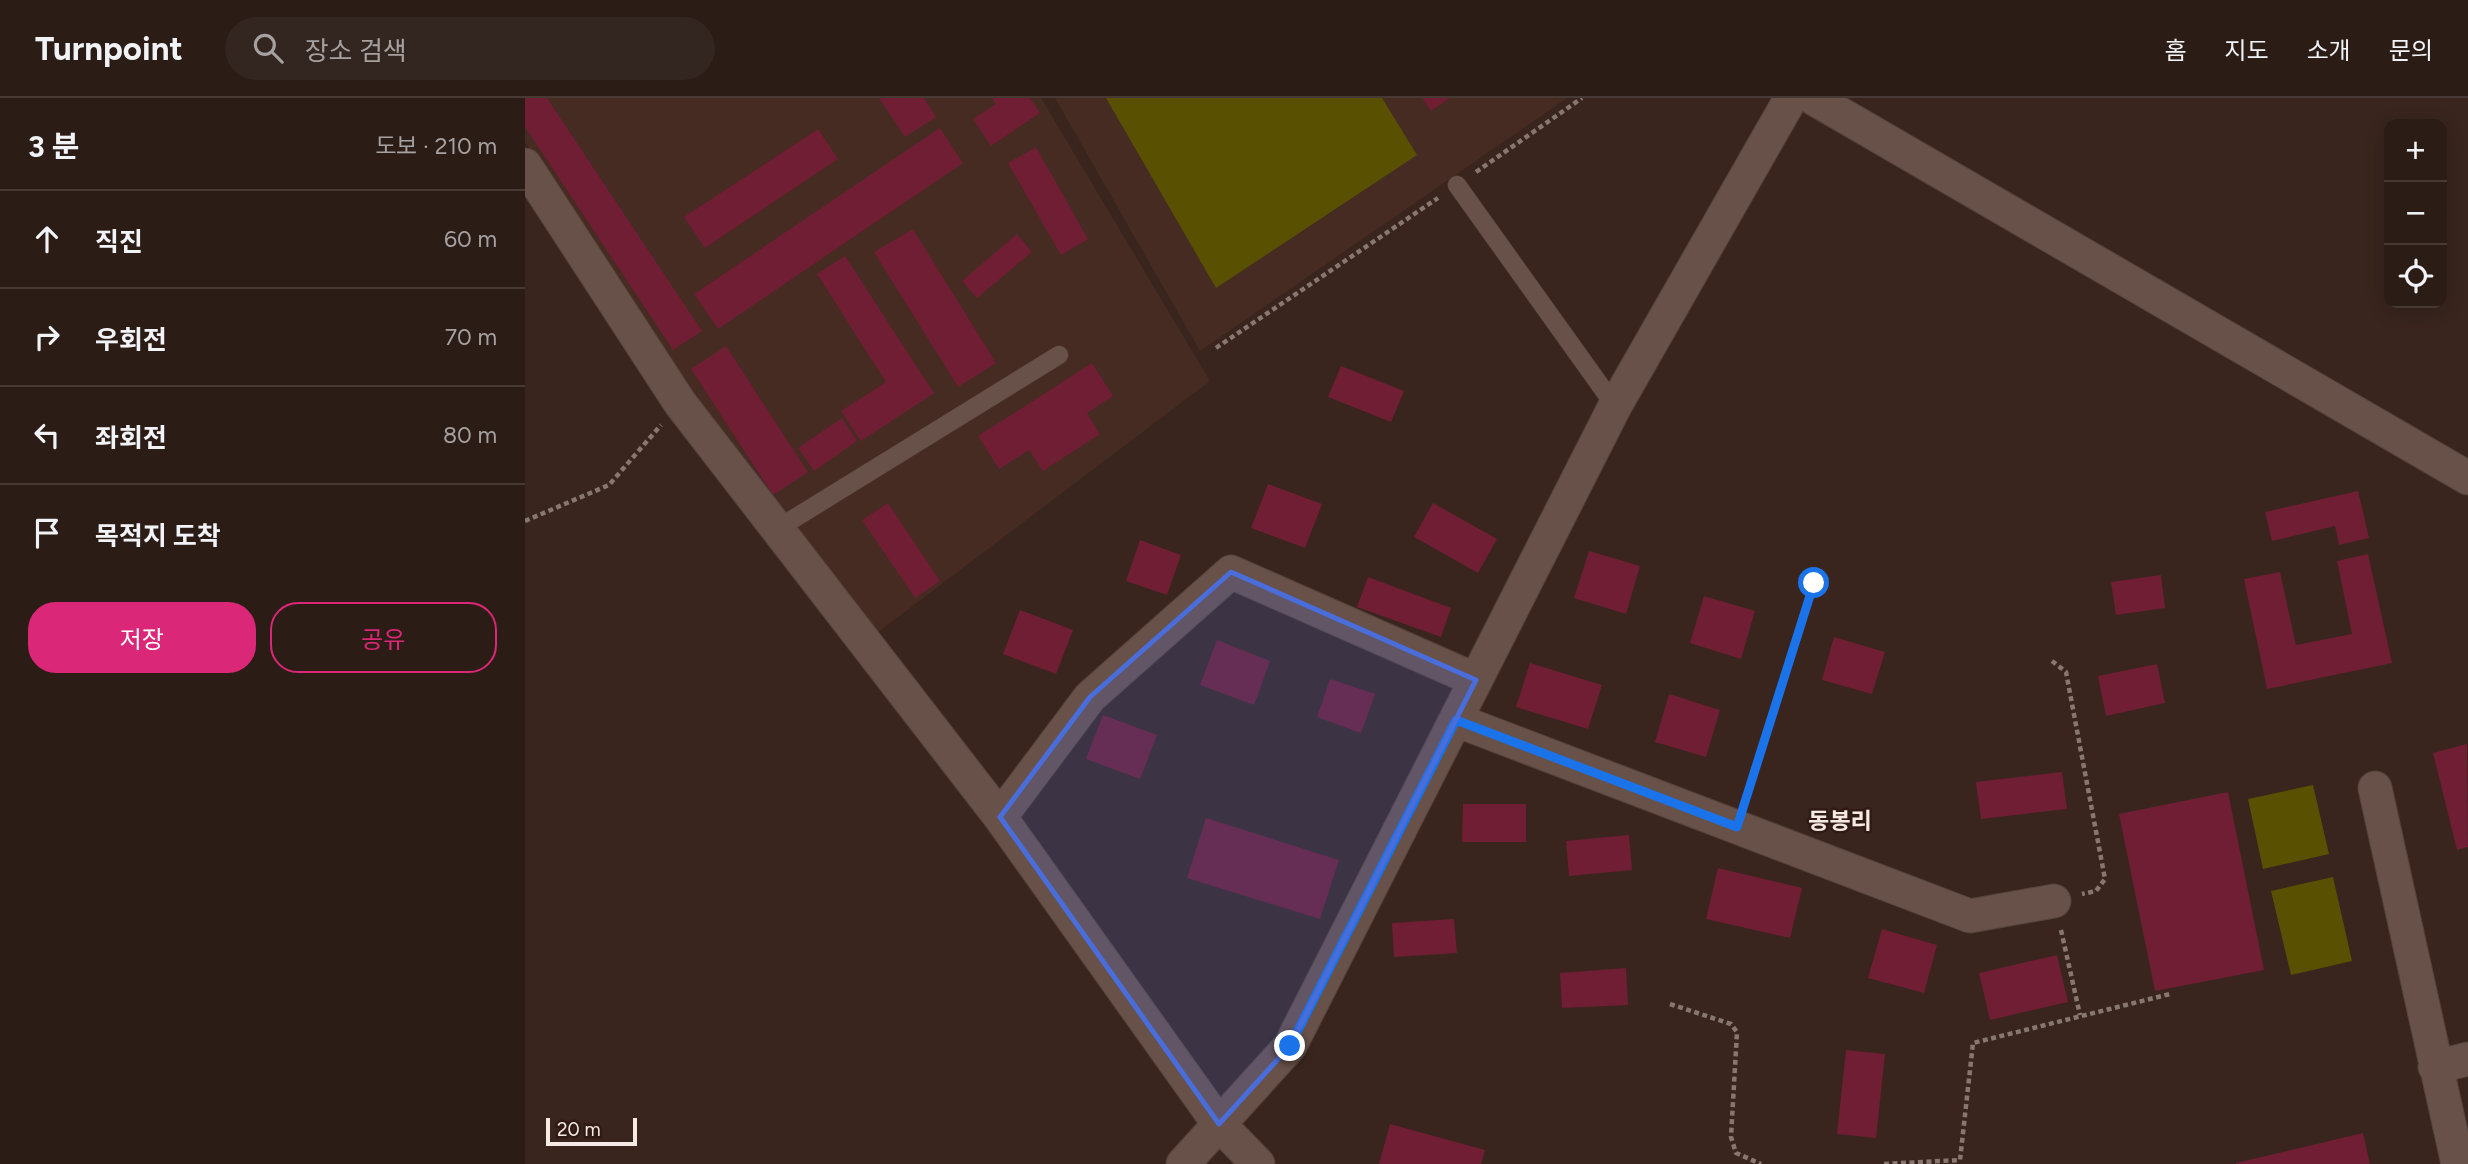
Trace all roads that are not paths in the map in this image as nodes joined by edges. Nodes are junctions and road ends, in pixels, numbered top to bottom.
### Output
1 (1791, 98) edge
2 (1813, 98) edge
3 (525, 165) edge
4 (1457, 185) road end
5 (1059, 355) dead end
6 (1615, 405) junction
7 (2468, 478) edge
8 (777, 529) junction
9 (1476, 680) junction
10 (1456, 720) junction
11 (2375, 788) dead end
12 (1000, 817) junction
13 (2055, 901) road end
14 (2468, 1059) edge
15 (2435, 1067) junction
16 (1219, 1124) junction
17 (1183, 1164) edge
18 (1258, 1164) edge
19 (2458, 1164) edge

1 - 6 street
2 - 7 street
3 - 8 street
4 - 6 lane
5 - 8 lane
6 - 9 street
8 - 12 street
9 - 10 street
9 - 12 street
10 - 13 street
10 - 16 street
11 - 15 street
12 - 16 street
14 - 15 street
15 - 19 street
16 - 17 street
16 - 18 street

